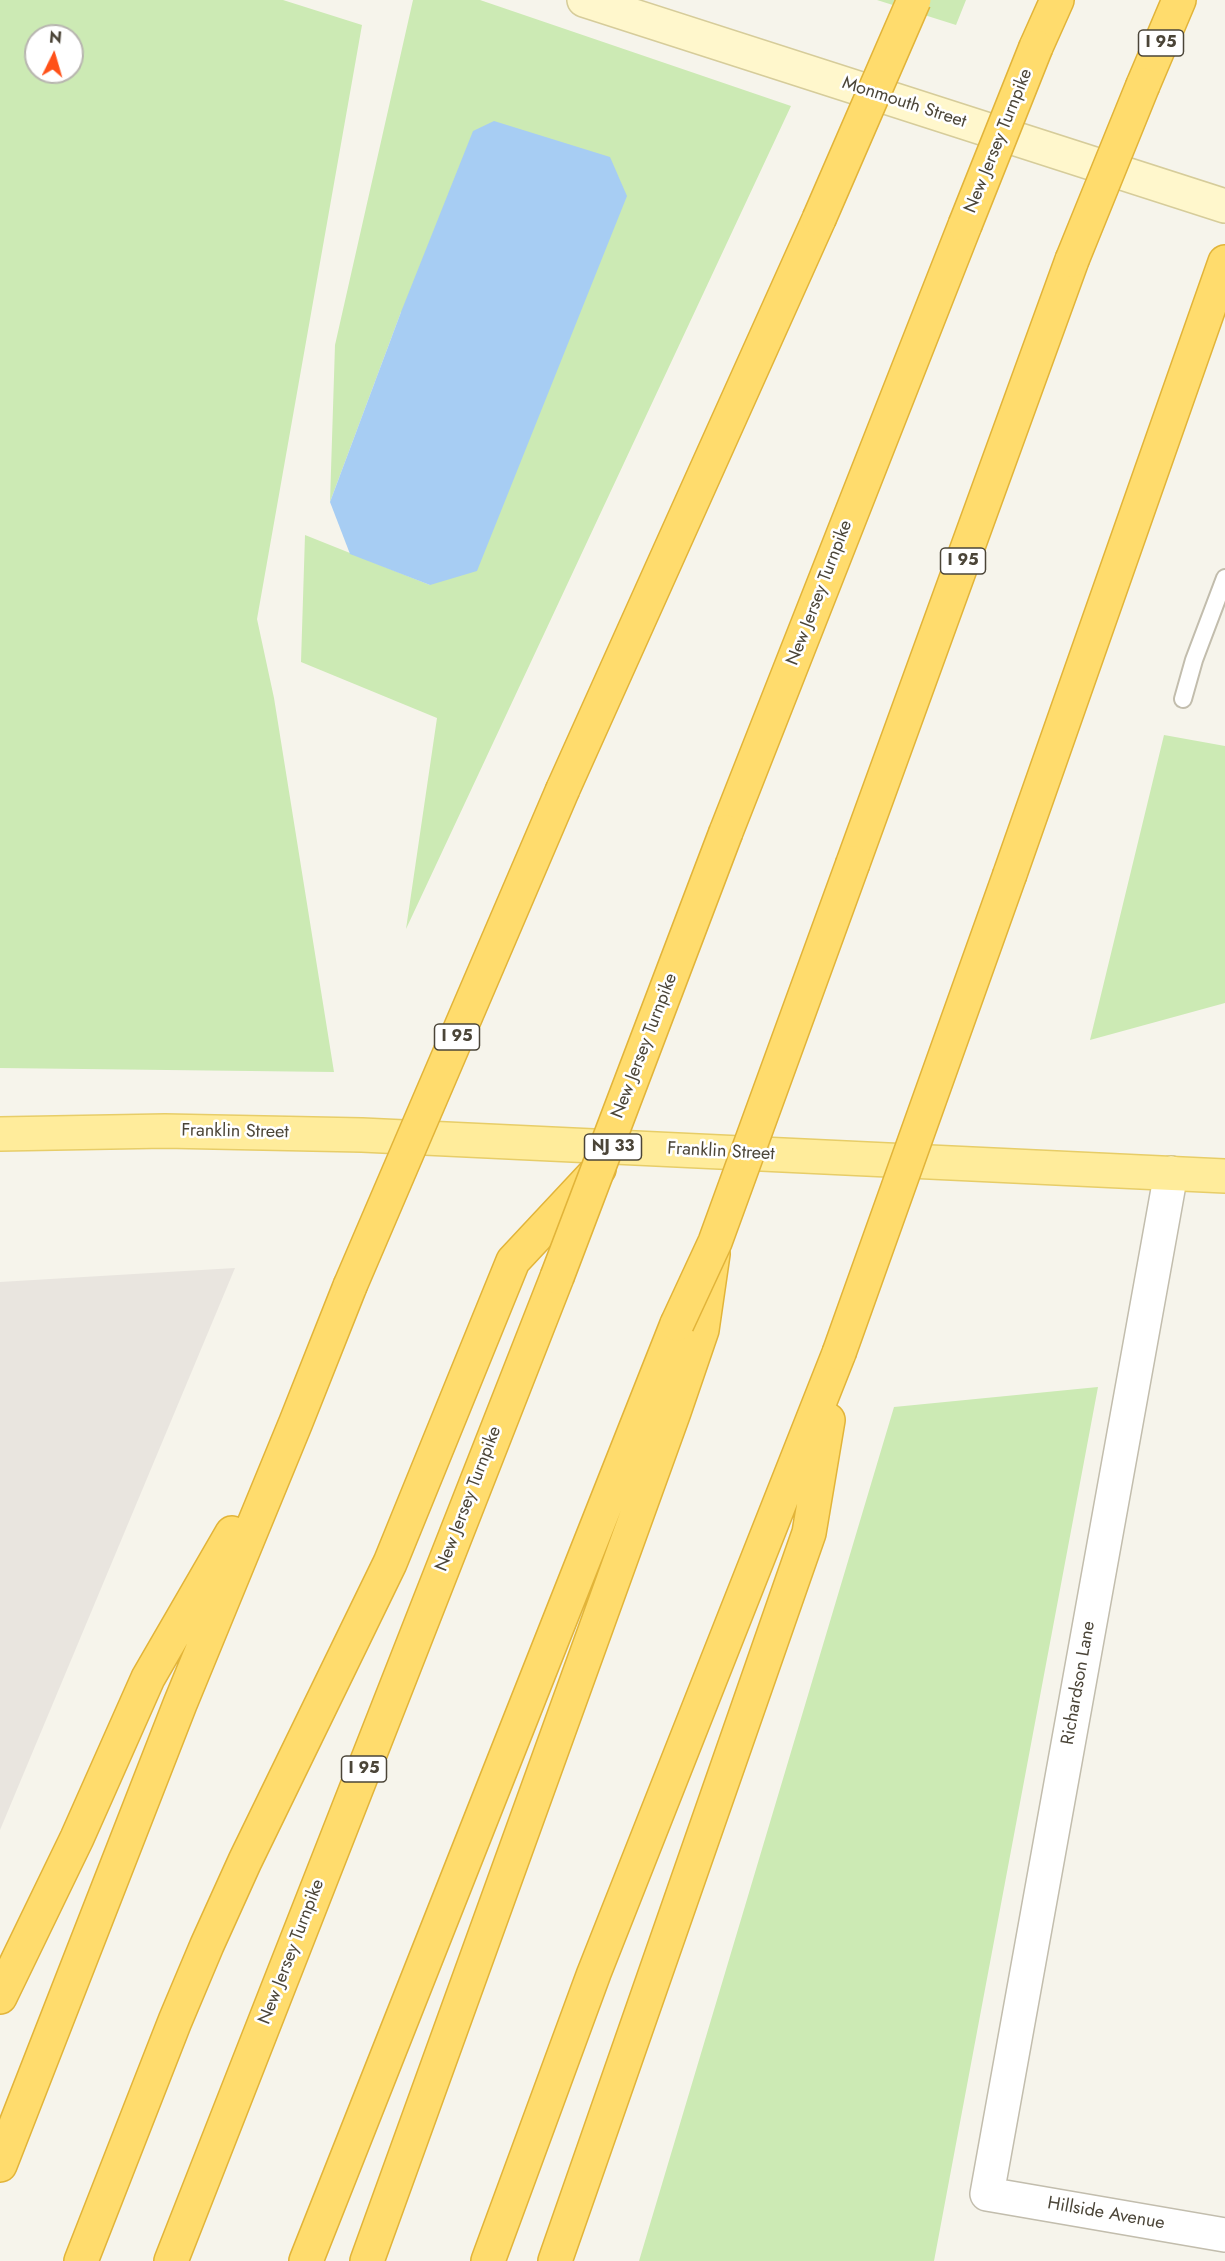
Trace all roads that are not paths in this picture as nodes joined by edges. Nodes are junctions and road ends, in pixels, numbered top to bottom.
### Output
1 (584, 0) edge
2 (914, 0) edge
3 (1057, 0) edge
4 (1179, 0) edge
5 (1225, 206) edge
6 (1225, 262) edge
7 (1225, 578) edge
8 (1183, 699) dead end
9 (0, 1134) edge
10 (598, 1169) junction
11 (1171, 1173) junction
12 (1225, 1176) edge
13 (690, 1327) junction
14 (840, 1353) junction
15 (296, 1422) junction
16 (0, 1997) edge
17 (0, 2165) edge
18 (987, 2194) joint
19 (1225, 2235) edge
20 (81, 2261) edge
21 (171, 2261) edge
22 (306, 2261) edge
23 (368, 2261) edge
24 (488, 2261) edge
25 (555, 2261) edge

1 - 5 street, Monmouth Street
2 - 15 highway, I 95, bridge
3 - 10 highway, New Jersey Turnpike / I 95, bridge
4 - 13 highway, I 95, bridge
6 - 14 highway, bridge
7 - 8 lane
9 - 11 main road, Franklin Street / NJ 33
10 - 20 highway
10 - 21 highway, New Jersey Turnpike / I 95, bridge
11 - 12 main road, Franklin Street / NJ 33
11 - 18 street, Richardson Lane
13 - 22 highway, I 95
13 - 23 highway
14 - 24 highway
14 - 25 highway
15 - 16 highway
15 - 17 highway, I 95
18 - 19 street, Hillside Avenue

